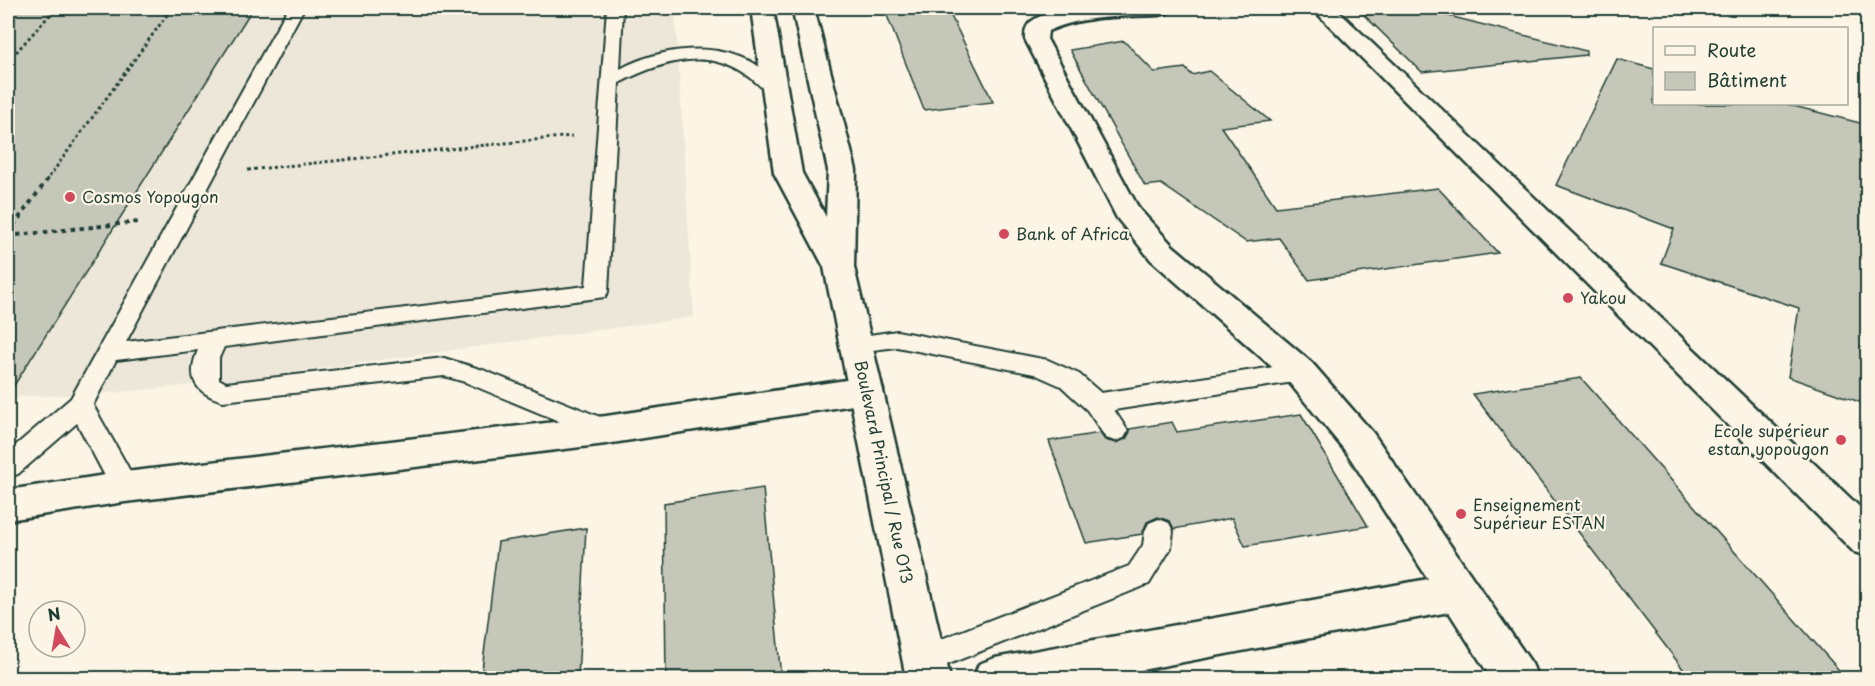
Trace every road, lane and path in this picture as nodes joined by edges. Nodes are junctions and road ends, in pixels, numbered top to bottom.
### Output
1 (56, 8) edge
2 (172, 8) edge
3 (296, 8) edge
4 (615, 8) edge
5 (762, 8) edge
6 (803, 8) edge
7 (1159, 8) edge
8 (1323, 8) edge
9 (8, 61) edge
10 (610, 81) junction
11 (772, 89) junction
12 (607, 133) junction
13 (206, 174) junction
14 (182, 218) junction
15 (8, 235) edge
16 (839, 267) junction
17 (215, 340) junction
18 (856, 344) junction
19 (108, 353) junction
20 (1300, 372) junction
21 (866, 390) junction
22 (1096, 403) junction
23 (80, 405) junction
24 (606, 430) junction
25 (1116, 431) dead end
26 (8, 467) edge
27 (125, 487) junction
28 (8, 505) edge
29 (1159, 531) dead end
30 (1868, 540) edge
31 (1458, 592) junction
32 (926, 669) edge
33 (995, 678) edge
34 (1516, 678) edge

1 - 9 path
2 - 15 path
3 - 13 lane
4 - 10 lane
5 - 11 street, Boulevard Principal / Rue O13
6 - 16 street, Boulevard Principal / Rue O13
7 - 20 street
8 - 30 street
10 - 11 lane
10 - 12 lane
11 - 16 street, Boulevard Principal / Rue O13
12 - 13 path
12 - 17 lane
13 - 14 lane
14 - 15 path
14 - 19 lane
16 - 18 street, Boulevard Principal / Rue O13
17 - 19 lane
17 - 24 lane
18 - 21 street, Boulevard Principal / Rue O13
18 - 22 lane
19 - 23 lane
20 - 22 lane
20 - 31 street
21 - 24 street
21 - 32 street, Boulevard Principal / Rue O13
22 - 25 lane
23 - 26 lane
23 - 27 lane
24 - 27 street
27 - 28 street
29 - 32 lane
31 - 33 street
31 - 34 street

